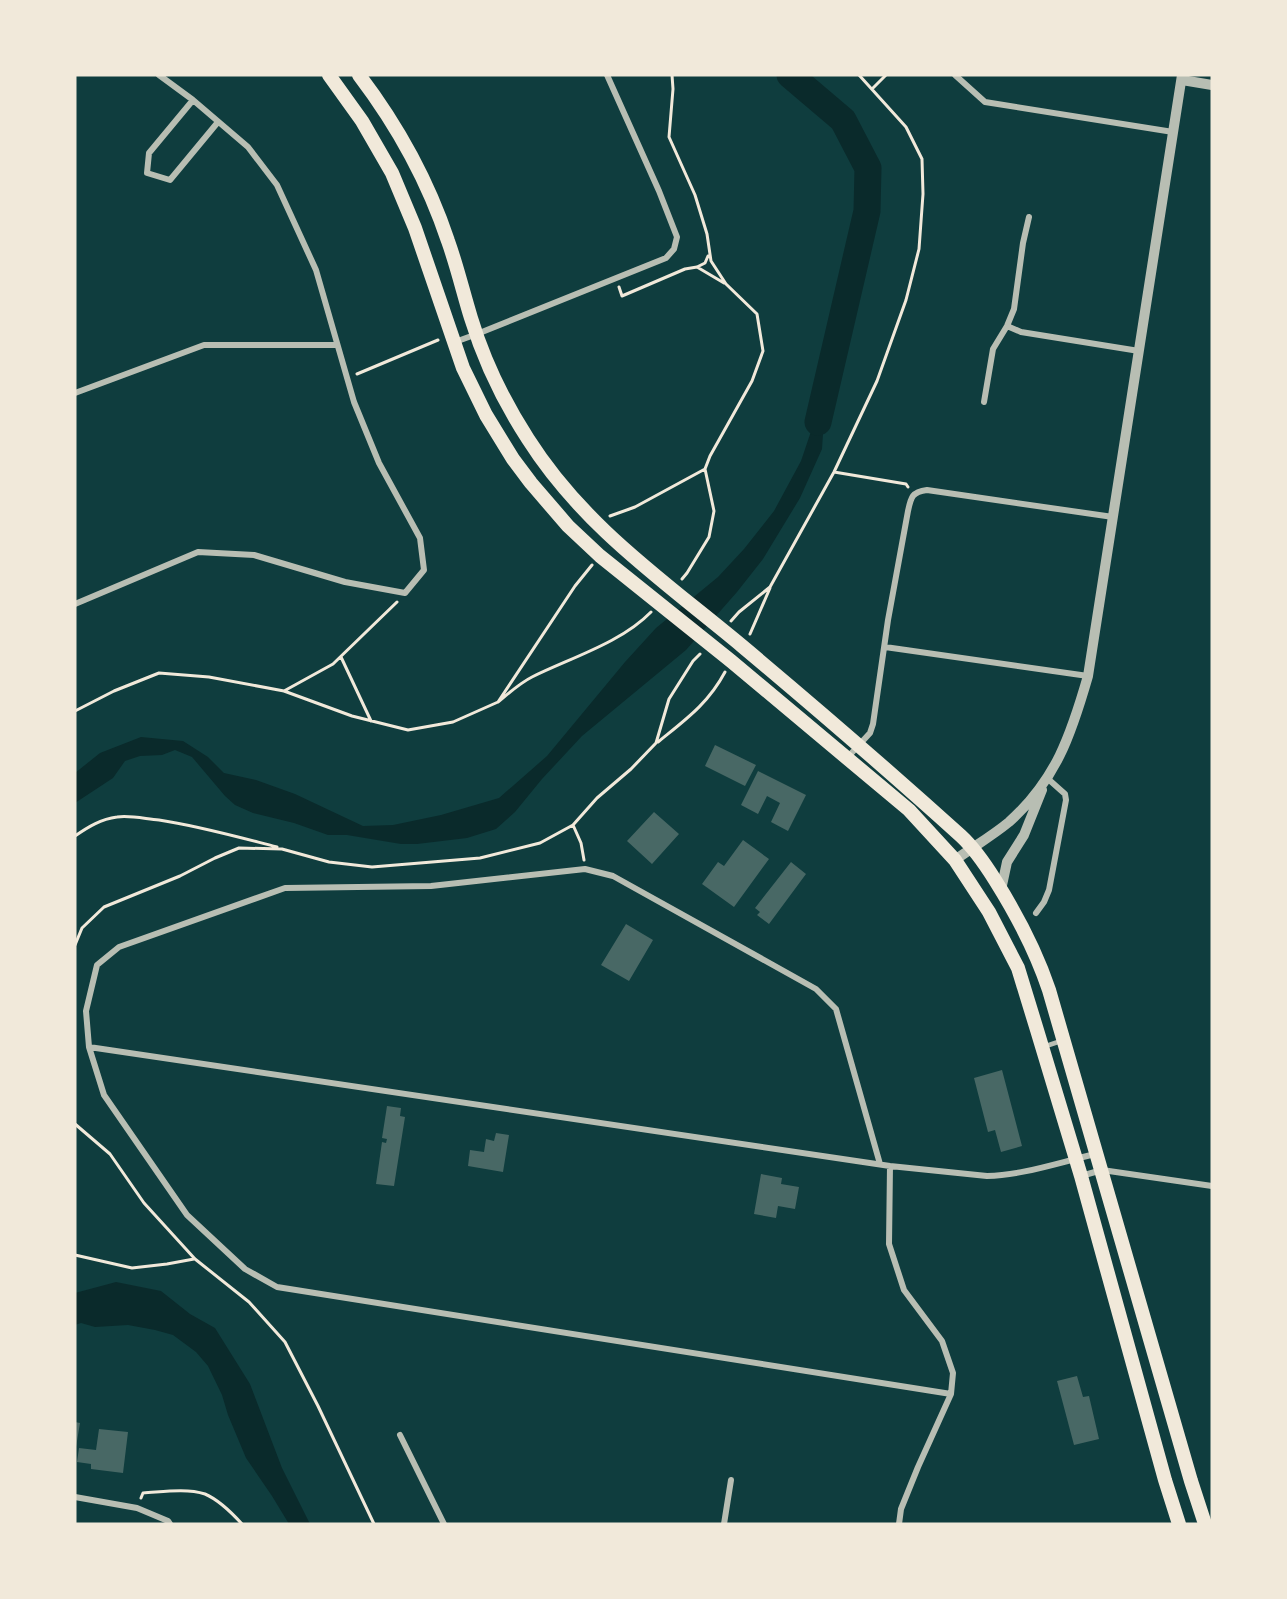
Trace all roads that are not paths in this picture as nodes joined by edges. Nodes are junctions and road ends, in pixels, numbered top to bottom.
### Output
1 (159, 75) edge
2 (329, 75) edge
3 (359, 75) edge
4 (607, 75) edge
5 (955, 75) edge
6 (1182, 77) edge
7 (1212, 85) edge
8 (193, 100) junction
9 (218, 122) junction
10 (1173, 132) junction
11 (1029, 217) dead end
12 (1007, 326) junction
13 (477, 334) junction
14 (454, 342) junction
15 (337, 345) junction
16 (1139, 351) junction
17 (75, 393) edge
18 (984, 402) dead end
19 (1113, 517) junction
20 (75, 604) edge
21 (885, 647) junction
22 (1088, 676) junction
23 (858, 745) junction
24 (846, 758) junction
25 (1047, 778) junction
26 (973, 847) junction
27 (955, 860) junction
28 (1001, 890) junction
29 (1036, 913) dead end
30 (1064, 1041) junction
31 (89, 1047) junction
32 (1042, 1047) junction
33 (1096, 1154) junction
34 (1076, 1158) junction
35 (880, 1164) junction
36 (890, 1166) junction
37 (1102, 1170) junction
38 (1081, 1176) junction
39 (1212, 1186) edge
40 (951, 1394) junction
41 (400, 1435) dead end
42 (731, 1480) dead end
43 (75, 1497) edge
44 (1207, 1519) edge
45 (170, 1524) edge
46 (444, 1524) edge
47 (724, 1524) edge
48 (899, 1524) edge
49 (1179, 1524) edge

1 - 8 street
2 - 14 main road
3 - 13 main road
4 - 13 street
5 - 10 street
6 - 7 street
6 - 10 street
8 - 9 street
8 - 9 street
9 - 15 street
10 - 16 street
11 - 12 street
12 - 16 street
12 - 18 street
13 - 14 street
13 - 23 main road
14 - 24 main road
15 - 17 street
15 - 20 street
16 - 19 street
19 - 21 street
19 - 22 street
21 - 22 street
21 - 23 street
22 - 25 street
23 - 24 street
23 - 26 main road
24 - 27 main road
25 - 26 street
25 - 28 street
25 - 29 street
26 - 27 street
26 - 28 main road
27 - 32 main road
28 - 30 main road
30 - 32 lane
30 - 33 main road
31 - 35 street
31 - 35 street
31 - 40 street
32 - 34 main road
33 - 34 street
33 - 37 main road
34 - 36 street
34 - 38 main road
35 - 36 street
36 - 40 street
37 - 38 street
37 - 39 street
37 - 44 main road
38 - 49 main road
40 - 48 street
41 - 46 street
42 - 47 street
43 - 45 street

